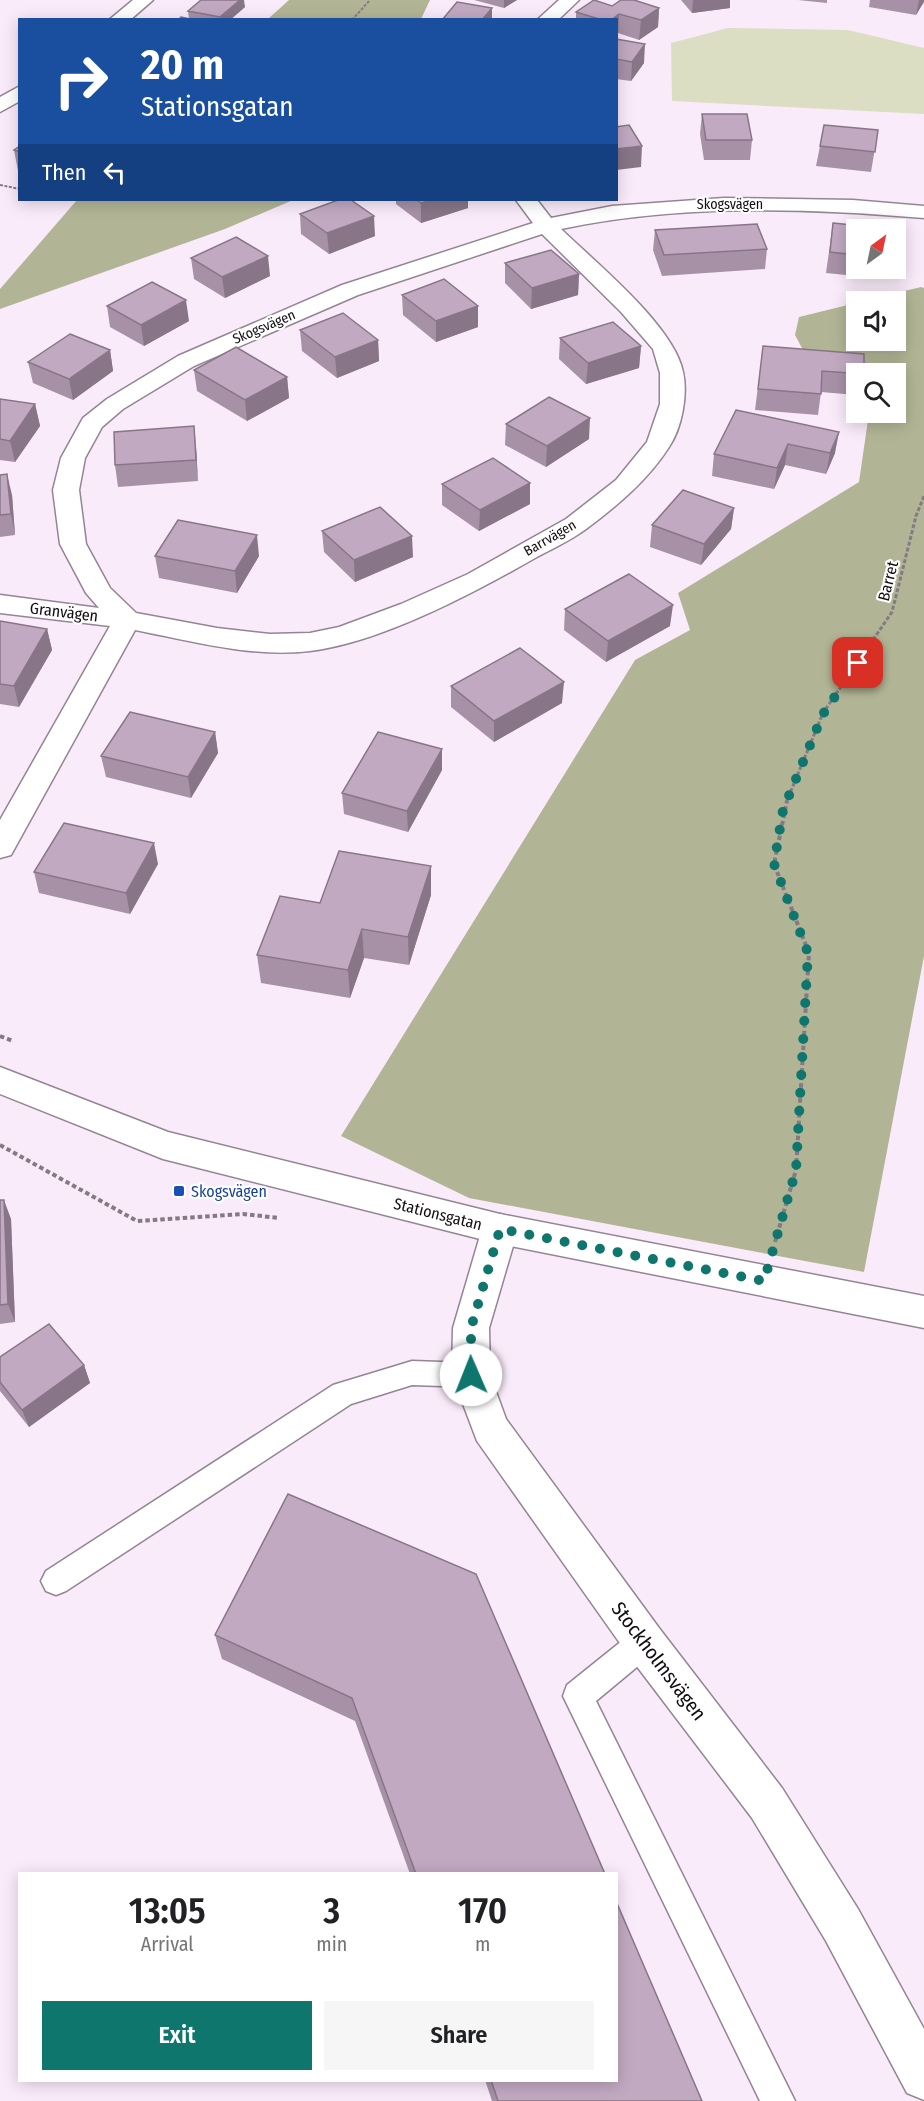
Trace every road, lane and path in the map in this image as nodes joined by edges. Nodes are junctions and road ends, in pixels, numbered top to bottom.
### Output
1 (144, 0) edge
2 (370, 0) edge
3 (570, 0) edge
4 (121, 18) edge
5 (354, 18) edge
6 (548, 18) edge
7 (18, 93) edge
8 (0, 106) edge
9 (0, 185) edge
10 (18, 189) edge
11 (527, 201) edge
12 (924, 212) edge
13 (546, 226) junction
14 (924, 496) edge
15 (0, 604) edge
16 (128, 620) junction
17 (0, 847) edge
18 (0, 1080) edge
19 (500, 1229) junction
20 (764, 1281) junction
21 (924, 1312) edge
22 (471, 1375) junction
23 (56, 1581) dead end
24 (644, 1642) junction
25 (924, 2076) edge
26 (778, 2101) edge

1 - 4 street
2 - 5 path
3 - 6 street
7 - 8 street
9 - 10 path
11 - 13 street, Barrvägen
12 - 13 street, Skogsvägen
13 - 16 street, Skogsvägen
13 - 16 street, Barrvägen
14 - 20 path, Barret
15 - 16 street, Granvägen
16 - 17 street
18 - 19 street, Stationsgatan
19 - 20 street, Stationsgatan
19 - 22 street, Stockholmsvägen
20 - 21 street, Stationsgatan
22 - 23 lane
22 - 24 street, Stockholmsvägen
24 - 25 street, Stockholmsvägen
24 - 26 lane

